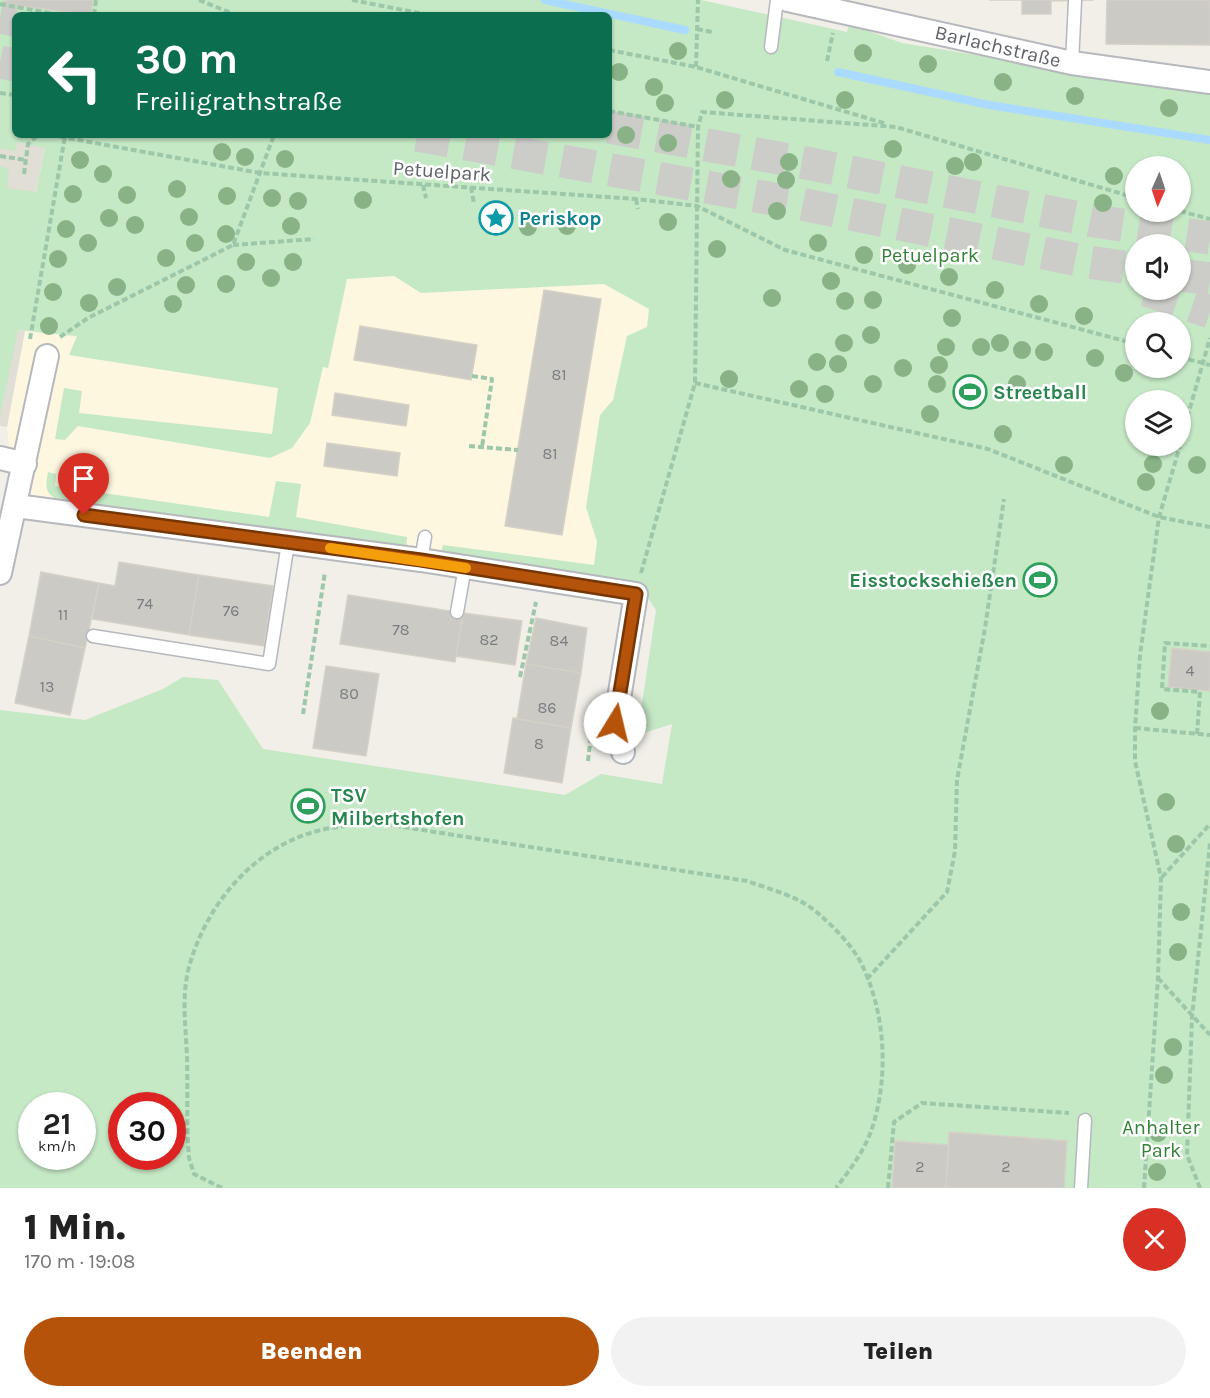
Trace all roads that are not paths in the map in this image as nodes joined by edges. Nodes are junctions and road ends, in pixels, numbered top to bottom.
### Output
1 (777, 0) edge
2 (788, 0) edge
3 (1075, 1) edge
4 (771, 47) dead end
5 (1072, 63) junction
6 (1210, 82) edge
7 (47, 357) road end
8 (0, 458) edge
9 (25, 464) junction
10 (16, 506) junction
11 (425, 537) dead end
12 (288, 543) junction
13 (421, 560) junction
14 (465, 567) junction
15 (0, 573) edge
16 (457, 612) dead end
17 (93, 636) dead end
18 (623, 752) dead end
19 (1085, 1120) road end
20 (1081, 1188) edge

1 - 4 lane
2 - 5 street, Barlachstraße
3 - 5 lane
5 - 6 street, Barlachstraße
7 - 9 street
8 - 9 street
9 - 10 street
10 - 12 street
10 - 15 street
11 - 13 lane
12 - 13 street
12 - 17 lane
13 - 14 street
14 - 16 lane
14 - 18 street
19 - 20 lane

